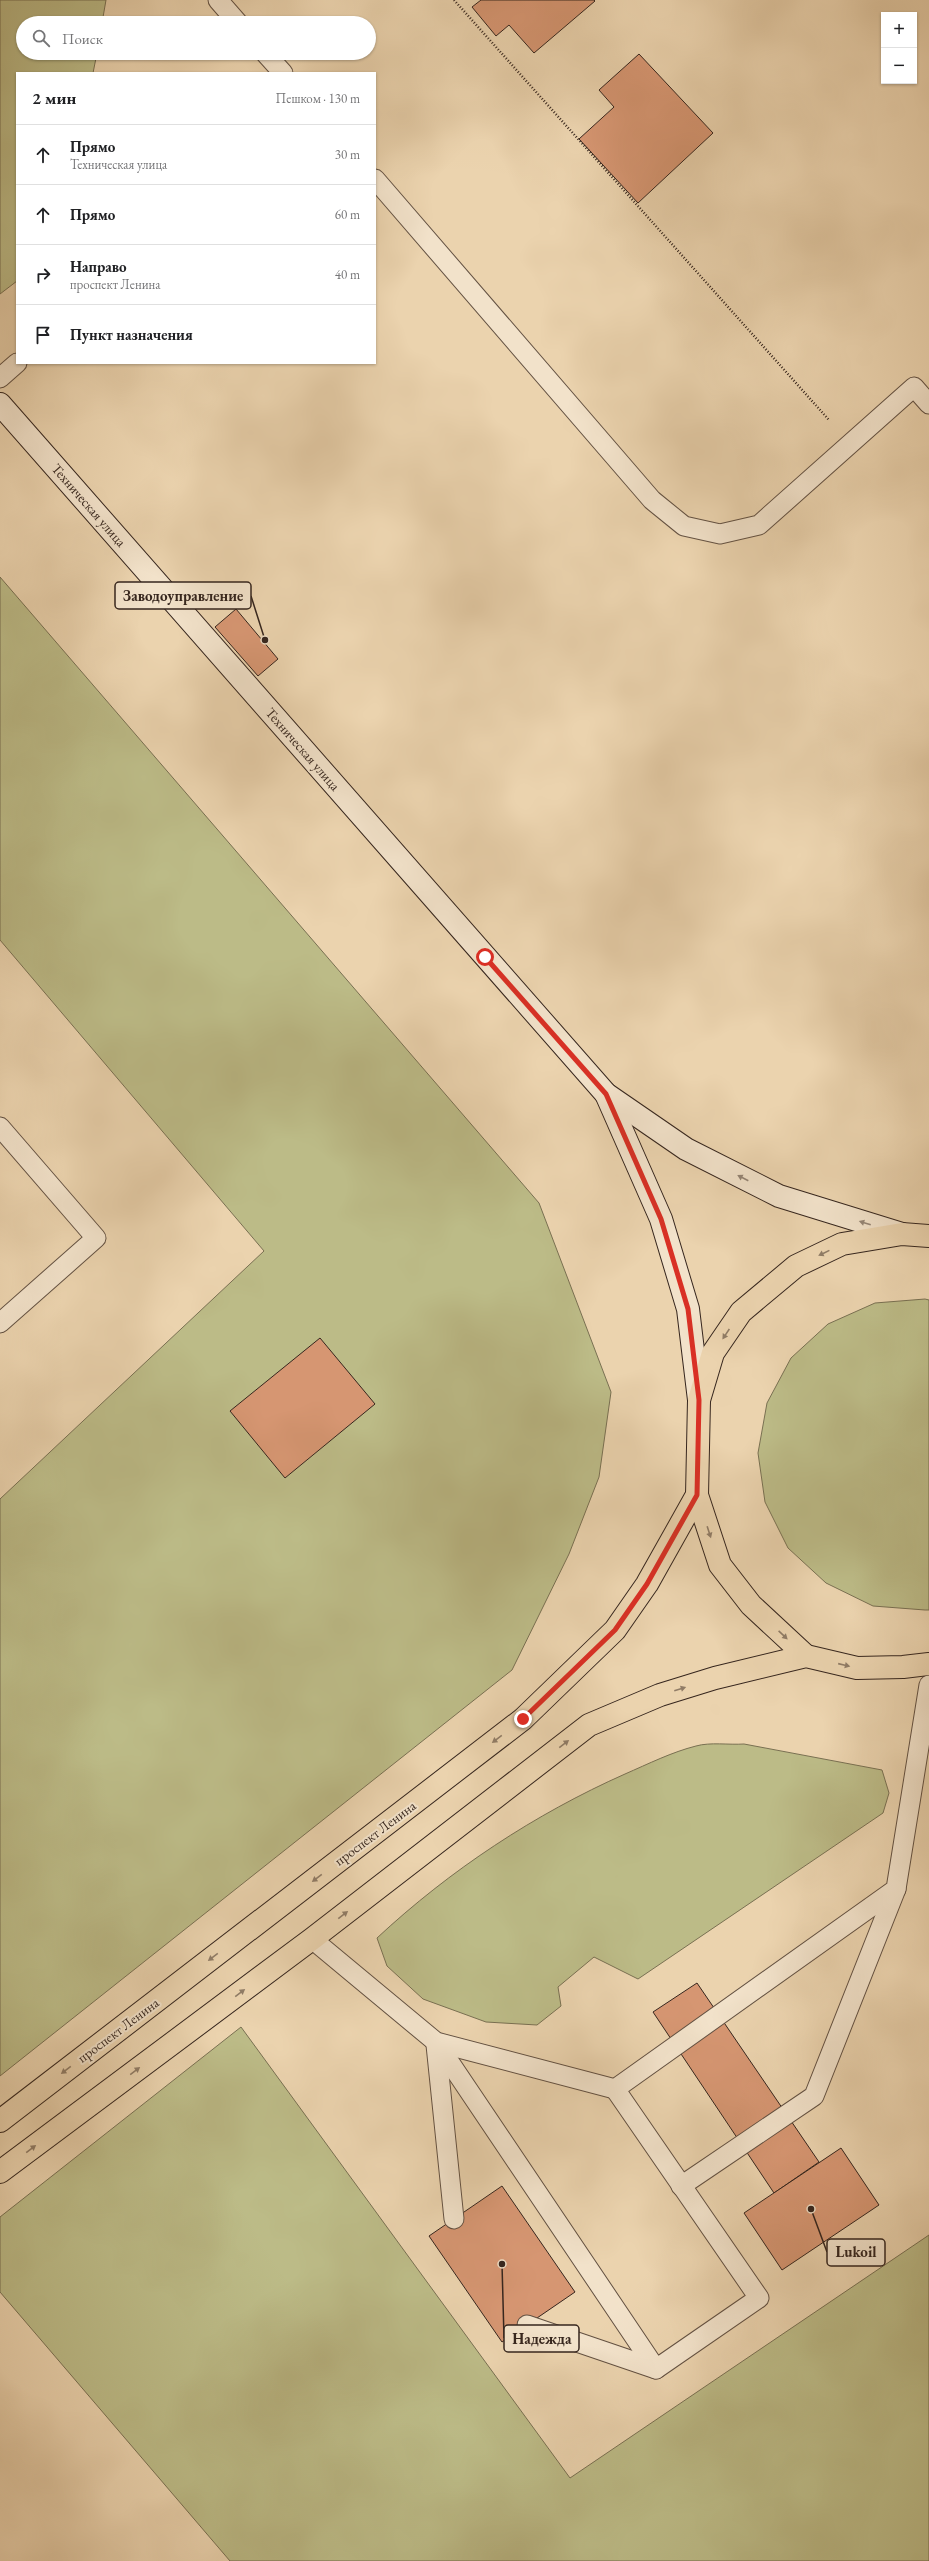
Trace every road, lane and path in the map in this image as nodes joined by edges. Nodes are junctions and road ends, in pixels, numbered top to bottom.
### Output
1 (218, 0) edge
2 (454, 0) edge
3 (232, 16) edge
4 (271, 60) edge
5 (282, 72) edge
6 (376, 180) edge
7 (16, 364) edge
8 (0, 378) edge
9 (0, 404) edge
10 (929, 404) edge
11 (850, 444) junction
12 (606, 1094) junction
13 (0, 1127) edge
14 (902, 1234) junction
15 (929, 1236) edge
16 (0, 1323) edge
17 (699, 1400) junction
18 (697, 1495) junction
19 (806, 1656) junction
20 (929, 1664) edge
21 (929, 1685) edge
22 (896, 1889) junction
23 (312, 1939) junction
24 (436, 2042) junction
25 (615, 2089) junction
26 (0, 2121) edge
27 (0, 2172) edge
28 (681, 2186) junction
29 (454, 2219) dead end
30 (527, 2325) dead end
31 (656, 2369) junction

1 - 3 lane
2 - 11 path
4 - 5 lane
6 - 11 lane
7 - 8 lane
9 - 12 main road, Техническая улица
10 - 11 lane
14 -> 12 main road
12 - 17 main road
13 - 16 lane
14 - 15 main road
14 -> 17 main road
17 - 18 main road
18 -> 19 main road
18 -> 26 main road, проспект Ленина
19 -> 20 main road
23 -> 19 main road
21 - 22 lane
22 - 25 lane
22 - 28 lane
23 - 24 lane
27 -> 23 main road
24 - 25 lane
24 - 29 lane
24 - 31 lane
25 - 28 lane
28 - 31 lane
30 - 31 lane

